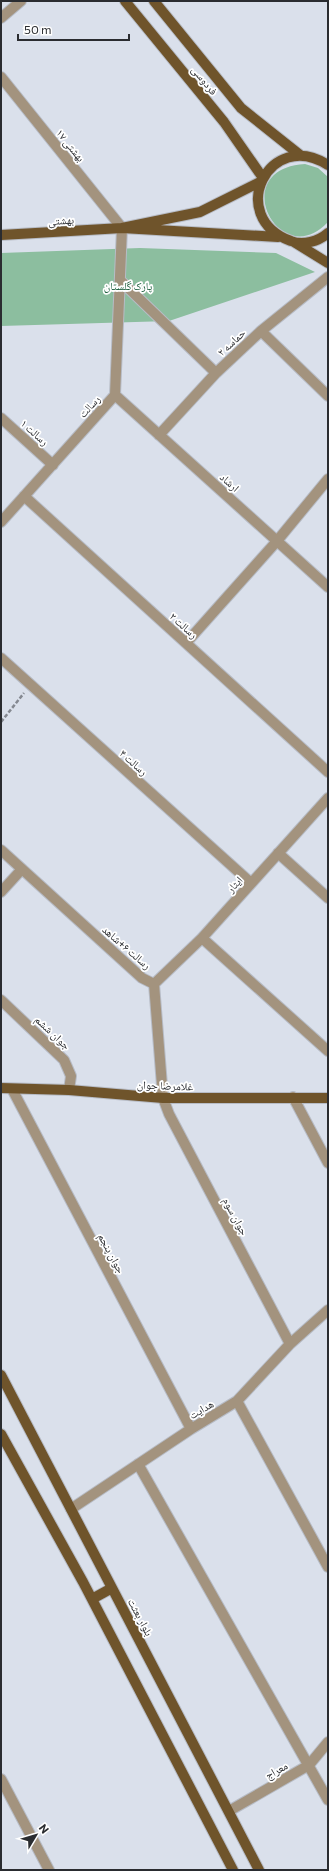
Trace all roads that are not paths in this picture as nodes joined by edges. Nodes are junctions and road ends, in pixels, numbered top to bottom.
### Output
1 (21, 1) edge
2 (125, 1) edge
3 (154, 1) edge
4 (1, 18) edge
5 (1, 77) edge
6 (300, 155) junction
7 (323, 158) edge
8 (328, 165) edge
9 (261, 180) junction
10 (122, 228) junction
11 (328, 233) edge
12 (1, 235) edge
13 (278, 237) junction
14 (294, 242) junction
15 (328, 263) edge
16 (328, 277) edge
17 (121, 281) junction
18 (261, 331) junction
19 (216, 373) junction
20 (115, 395) junction
21 (328, 396) edge
22 (1, 418) edge
23 (160, 435) junction
24 (53, 465) junction
25 (328, 479) edge
26 (24, 496) junction
27 (1, 522) edge
28 (277, 541) junction
29 (328, 587) edge
30 (186, 643) junction
31 (1, 658) edge
32 (328, 772) edge
33 (328, 798) edge
34 (1, 850) edge
35 (278, 853) junction
36 (22, 869) junction
37 (251, 883) junction
38 (1, 892) edge
39 (328, 898) edge
40 (202, 938) junction
41 (154, 984) junction
42 (1, 1000) edge
43 (328, 1051) edge
44 (1, 1088) edge
45 (12, 1089) junction
46 (69, 1090) junction
47 (294, 1097) junction
48 (163, 1098) junction
49 (328, 1098) edge
50 (328, 1163) edge
51 (328, 1310) edge
52 (290, 1344) junction
53 (1, 1374) edge
54 (237, 1401) junction
55 (191, 1429) junction
56 (1, 1434) edge
57 (138, 1464) junction
58 (71, 1508) junction
59 (328, 1567) edge
60 (112, 1588) junction
61 (92, 1599) junction
62 (328, 1742) edge
63 (309, 1765) junction
64 (1, 1779) edge
65 (328, 1800) edge
66 (229, 1811) junction
67 (49, 1870) edge
68 (233, 1870) edge
69 (259, 1870) edge

1 - 4 street
2 - 9 main road, فردوسی
3 - 6 main road, فردوسی
5 - 10 street, بهشتی ۱۷
6 - 7 main road
6 - 9 main road
7 - 8 main road
9 - 10 main road
9 - 13 main road
10 - 12 main road, بهشتی
10 - 13 main road
10 - 17 street, رسالت
11 - 14 main road
13 - 14 main road
14 - 15 main road
16 - 18 street, حماسه ۲
17 - 19 street
17 - 20 street, رسالت
18 - 19 street, حماسه ۲
18 - 21 street
19 - 23 street, حماسه ۲
20 - 23 street, ارشاد
20 - 24 street, رسالت
22 - 24 street, رسالت ۱
23 - 28 street, ارشاد
24 - 26 street, رسالت
25 - 28 street
26 - 27 street, رسالت
26 - 30 street, رسالت ۲
28 - 29 street, ارشاد
28 - 30 street
30 - 32 street, رسالت ۲
31 - 37 street, رسالت ۴
33 - 35 street, ایثار
34 - 36 street, رسالت ۶+شاهد
35 - 37 street, ایثار
35 - 39 street
36 - 38 street
36 - 41 street, رسالت ۶+شاهد
37 - 40 street, ایثار
40 - 41 street, ایثار
40 - 43 street
41 - 48 street, رسالت ۶+شاهد
42 - 46 street, جوان ششم
44 - 45 main road, غلامرضا جوان
45 - 46 main road, غلامرضا جوان
45 - 55 street, جوان پنجم
46 - 48 main road, غلامرضا جوان
47 - 48 main road, غلامرضا جوان
47 - 49 main road, غلامرضا جوان
47 - 50 street
48 - 52 street, جوان سوم
51 - 52 street, هدایت
52 - 54 street, هدایت
53 - 58 main road, بلوار بعثت
54 - 55 street, هدایت
54 - 59 street
55 - 57 street, هدایت
56 - 61 main road
57 - 58 street, هدایت
57 - 63 street
58 - 60 main road, بلوار بعثت
60 - 61 main road
60 - 66 main road, بلوار بعثت
61 - 68 main road
62 - 63 street, معراج
63 - 65 street
63 - 66 street, معراج
64 - 67 street
66 - 69 main road, بلوار بعثت

